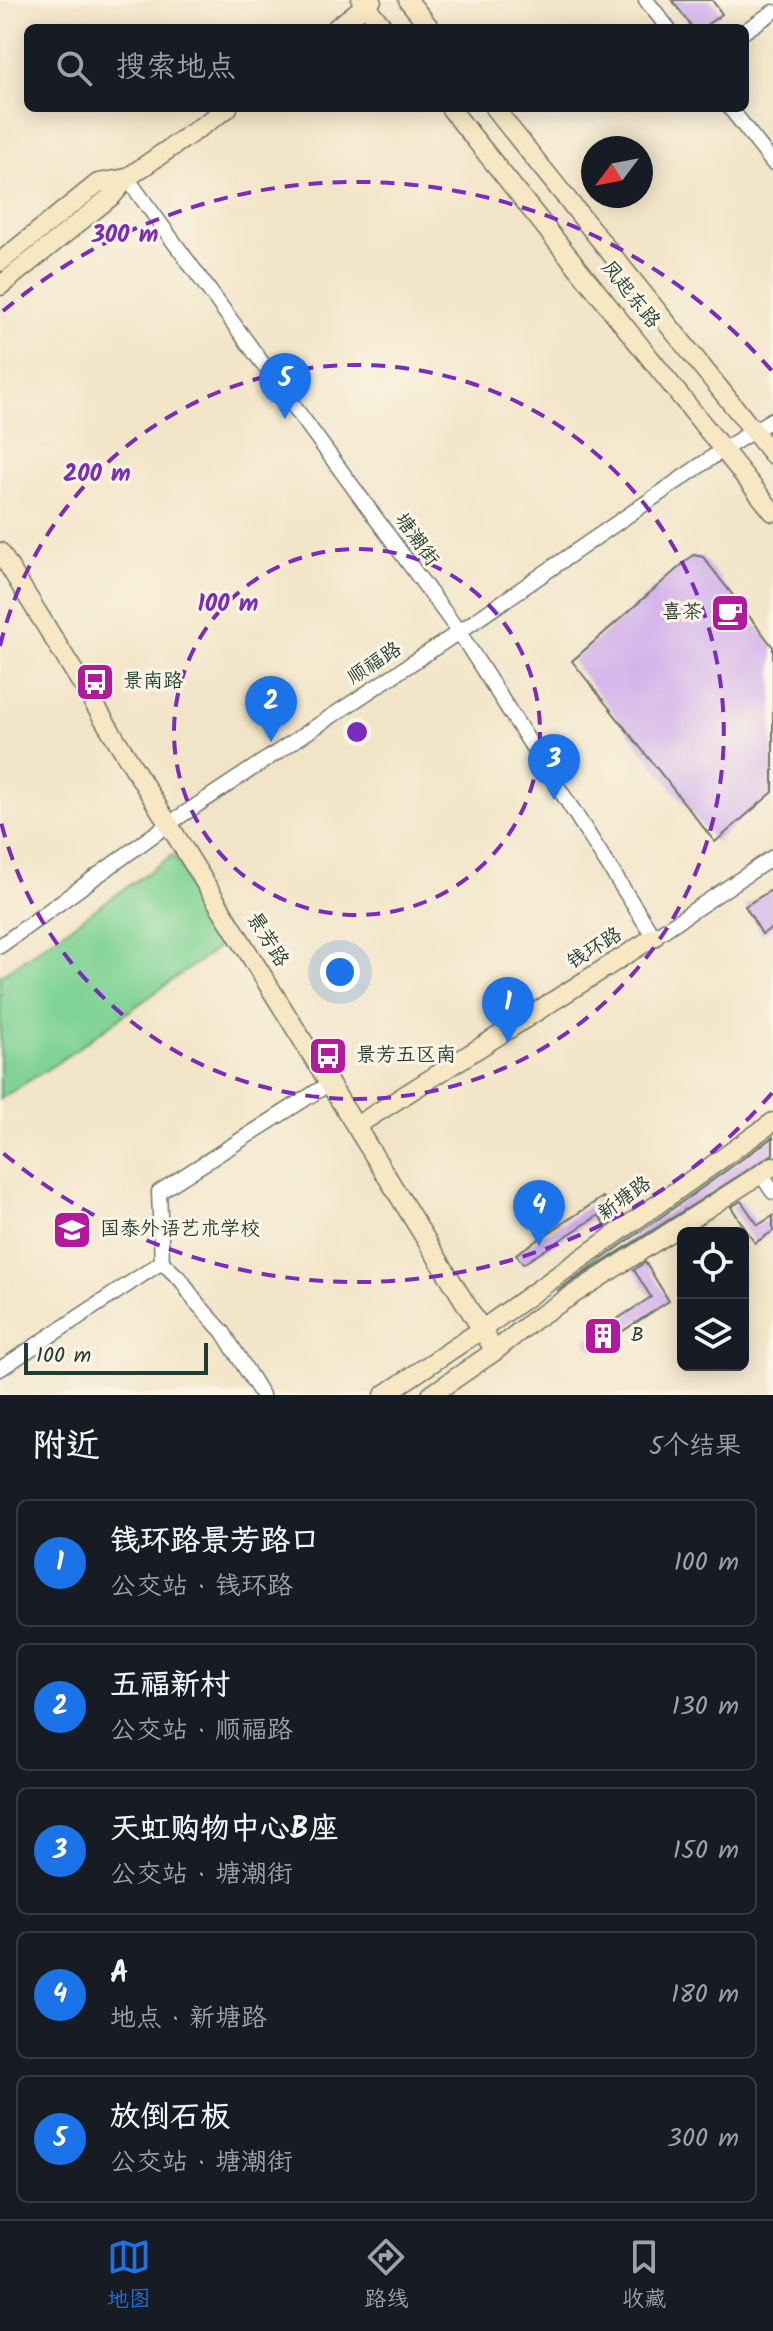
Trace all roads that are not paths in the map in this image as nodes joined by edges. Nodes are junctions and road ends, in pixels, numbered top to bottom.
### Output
1 (408, 0) edge
2 (646, 0) edge
3 (366, 2) edge
4 (773, 12) edge
5 (341, 24) edge
6 (381, 24) edge
7 (427, 24) edge
8 (665, 24) edge
9 (749, 28) edge
10 (222, 112) edge
11 (453, 112) edge
12 (497, 112) edge
13 (733, 112) edge
14 (773, 163) edge
15 (127, 178) junction
16 (0, 262) edge
17 (0, 286) edge
18 (773, 419) edge
19 (755, 431) junction
20 (724, 449) junction
21 (773, 455) edge
22 (773, 512) edge
23 (0, 552) edge
24 (459, 632) junction
25 (170, 823) junction
26 (773, 857) edge
27 (654, 937) junction
28 (0, 946) edge
29 (330, 1083) junction
30 (773, 1122) edge
31 (356, 1126) junction
32 (767, 1170) edge
33 (773, 1192) edge
34 (162, 1262) junction
35 (481, 1330) junction
36 (495, 1351) junction
37 (0, 1369) edge
38 (262, 1395) edge
39 (384, 1395) edge
40 (431, 1395) edge

1 - 7 main road
2 - 8 street
3 - 5 main road
3 - 6 main road
4 - 9 street
10 - 15 main road
11 - 20 main road, 凤起东路
12 - 19 main road, 凤起东路
13 - 14 street
15 - 16 main road
15 - 17 main road
15 - 24 street, 塘潮街
18 - 19 street, 顺福路
19 - 20 street, 顺福路
19 - 21 main road, 凤起东路
20 - 22 main road, 凤起东路
20 - 24 street, 顺福路
23 - 25 main road, 景芳路
24 - 25 street, 顺福路
24 - 27 street, 塘潮街
25 - 28 street, 顺福路
25 - 29 main road, 景芳路
26 - 27 street, 钱环路
27 - 31 main road, 钱环路
29 - 31 main road, 景芳路
29 - 34 street
30 - 35 main road, 新塘路
31 - 35 main road, 景芳路
32 - 33 street
32 - 36 main road
34 - 37 street
34 - 38 street
35 - 36 main road, 景芳路
35 - 39 main road, 新塘路
36 - 40 main road

